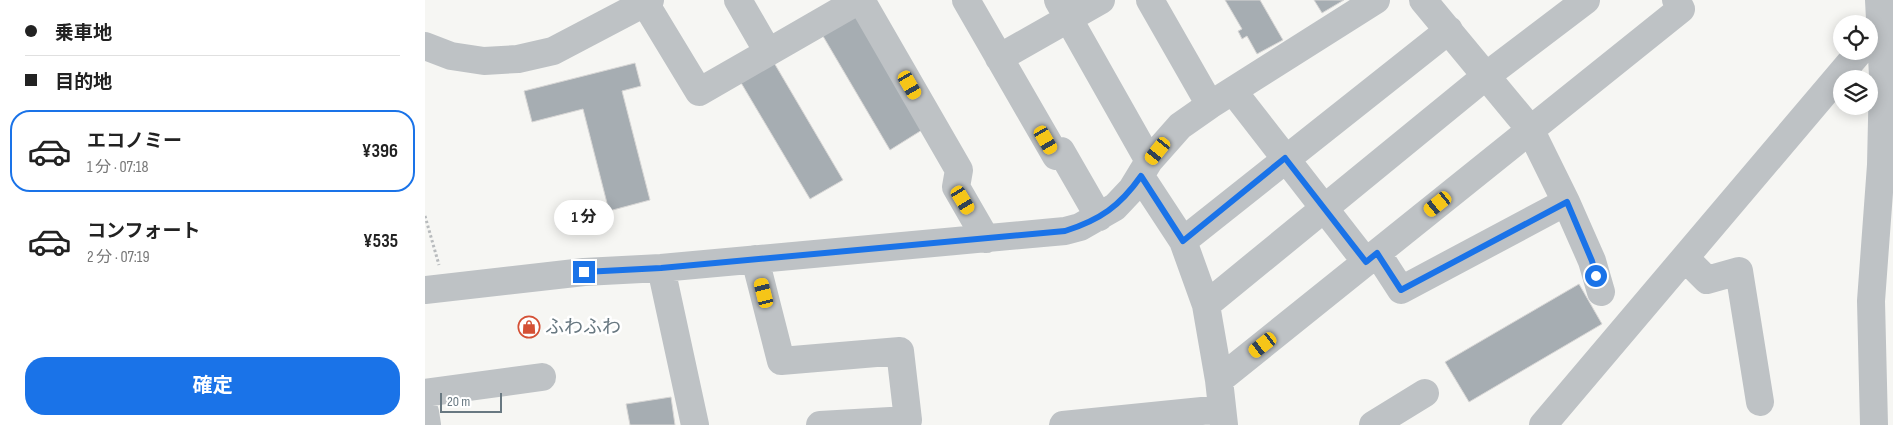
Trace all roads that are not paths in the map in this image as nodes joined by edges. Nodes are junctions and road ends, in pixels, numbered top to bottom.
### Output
1 (738, 0) edge
2 (965, 0) edge
3 (1101, 0) edge
4 (1150, 0) edge
5 (1376, 0) edge
6 (1423, 0) edge
7 (1586, 0) edge
8 (1676, 0) edge
9 (1879, 0) edge
10 (648, 1) edge
11 (847, 3) edge
12 (1063, 9) edge
13 (1880, 27) edge
14 (1449, 30) junction
15 (425, 46) edge
16 (768, 52) junction
17 (999, 58) junction
18 (1852, 60) edge
19 (1888, 74) edge
20 (1486, 76) junction
21 (1222, 98) junction
22 (1530, 129) junction
23 (1285, 158) junction
24 (1887, 163) edge
25 (1145, 169) junction
26 (1567, 202) junction
27 (1325, 209) junction
28 (1099, 217) junction
29 (986, 239) junction
30 (1183, 241) junction
31 (1884, 242) edge
32 (1371, 258) junction
33 (1685, 258) junction
34 (755, 259) junction
35 (661, 268) junction
36 (437, 282) edge
37 (1601, 292) dead end
38 (1206, 304) junction
39 (542, 377) dead end
40 (1219, 380) junction
41 (425, 393) edge
42 (1425, 393) dead end
43 (1760, 402) dead end
44 (425, 412) edge
45 (425, 417) edge
46 (1223, 417) edge
47 (427, 425) edge
48 (695, 425) edge
49 (820, 425) edge
50 (1063, 425) edge
51 (1373, 425) edge
52 (1543, 425) edge
53 (1874, 425) edge

1 - 16 street
2 - 17 street
3 - 12 street
4 - 21 street
5 - 21 street
6 - 14 street
7 - 20 street
8 - 22 street
9 - 13 street
10 - 15 street
10 - 16 street
11 - 16 street
11 - 29 street
12 - 17 street
12 - 25 street
13 - 19 street
14 - 20 street
14 - 23 street
17 - 28 street
18 - 33 street
19 - 24 street
20 - 22 street
20 - 27 street
21 - 23 street
21 - 25 street
22 - 26 street
22 - 32 street
23 - 27 street
23 - 30 street
24 - 31 street
25 - 28 street
25 - 30 street
26 - 32 street
26 - 37 street
27 - 32 street
27 - 38 street
28 - 29 street
29 - 34 street
30 - 38 street
31 - 53 street
32 - 40 street
33 - 43 street
33 - 52 street
34 - 35 street
34 - 49 street
35 - 36 street
35 - 48 street
38 - 40 street
39 - 41 street
40 - 46 street
42 - 51 street
44 - 45 street
45 - 47 street
46 - 50 street

